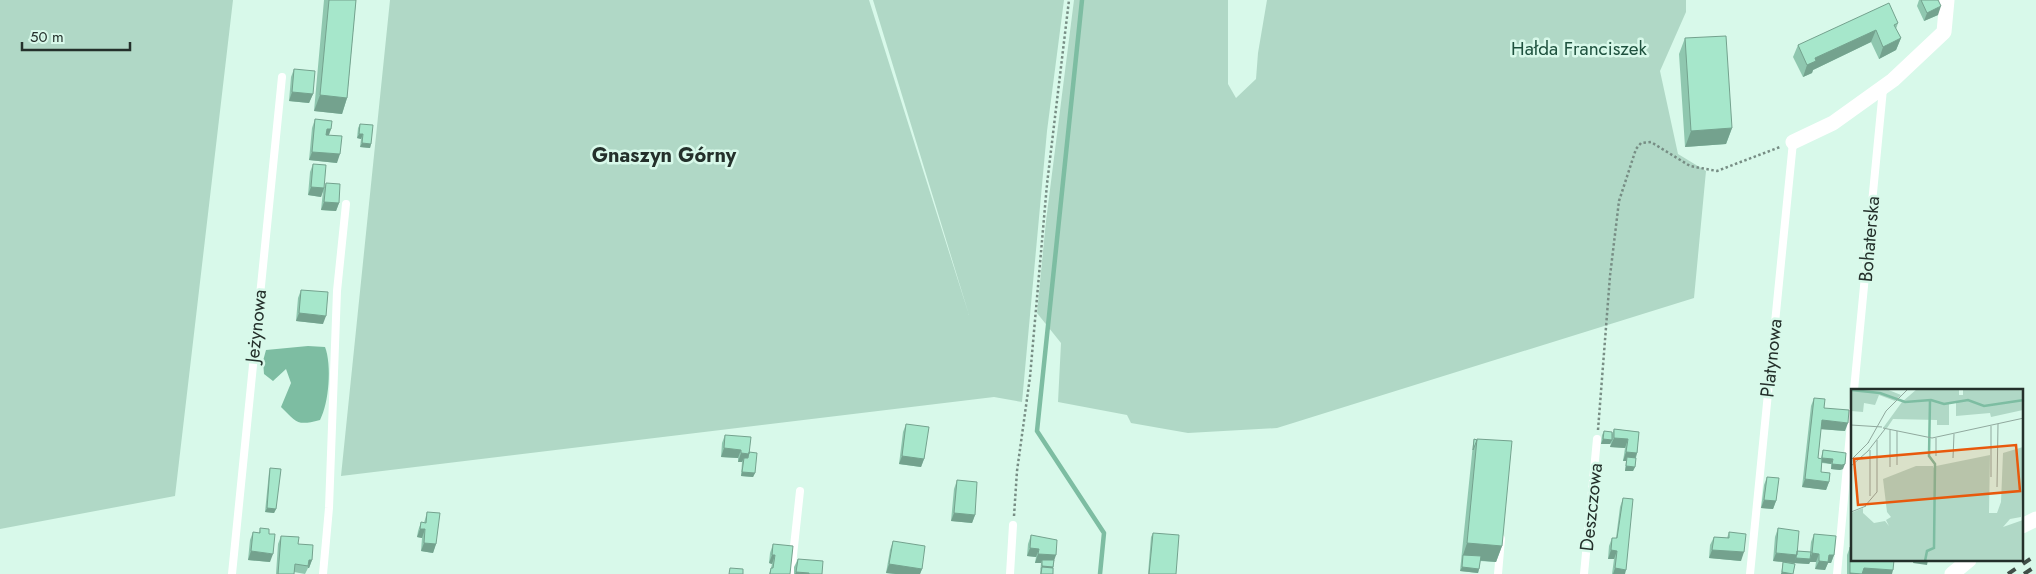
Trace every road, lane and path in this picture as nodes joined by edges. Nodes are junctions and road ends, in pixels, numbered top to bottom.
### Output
1 (1069, 0) edge
2 (1947, 0) edge
3 (282, 78) dead end
4 (1883, 89) junction
5 (1793, 142) junction
6 (346, 204) dead end
7 (1854, 389) edge
8 (1851, 423) edge
9 (1598, 439) joint
10 (800, 490) dead end
11 (2036, 519) edge
12 (1013, 525) joint
13 (1503, 525) edge
14 (2024, 525) edge
15 (1967, 562) edge
16 (232, 574) edge
17 (323, 574) edge
18 (792, 574) edge
19 (1010, 574) edge
20 (1498, 574) edge
21 (1584, 574) edge
22 (1750, 574) edge
23 (1837, 574) edge
24 (1952, 574) edge

1 - 12 path
2 - 4 street
3 - 16 lane, Jeżynowa
4 - 5 street
4 - 7 lane, Bohaterska
5 - 9 path
5 - 22 lane, Platynowa
6 - 17 lane
8 - 23 lane
9 - 21 lane, Deszczowa
10 - 18 lane
11 - 14 street
12 - 19 lane
13 - 20 lane
15 - 24 street

